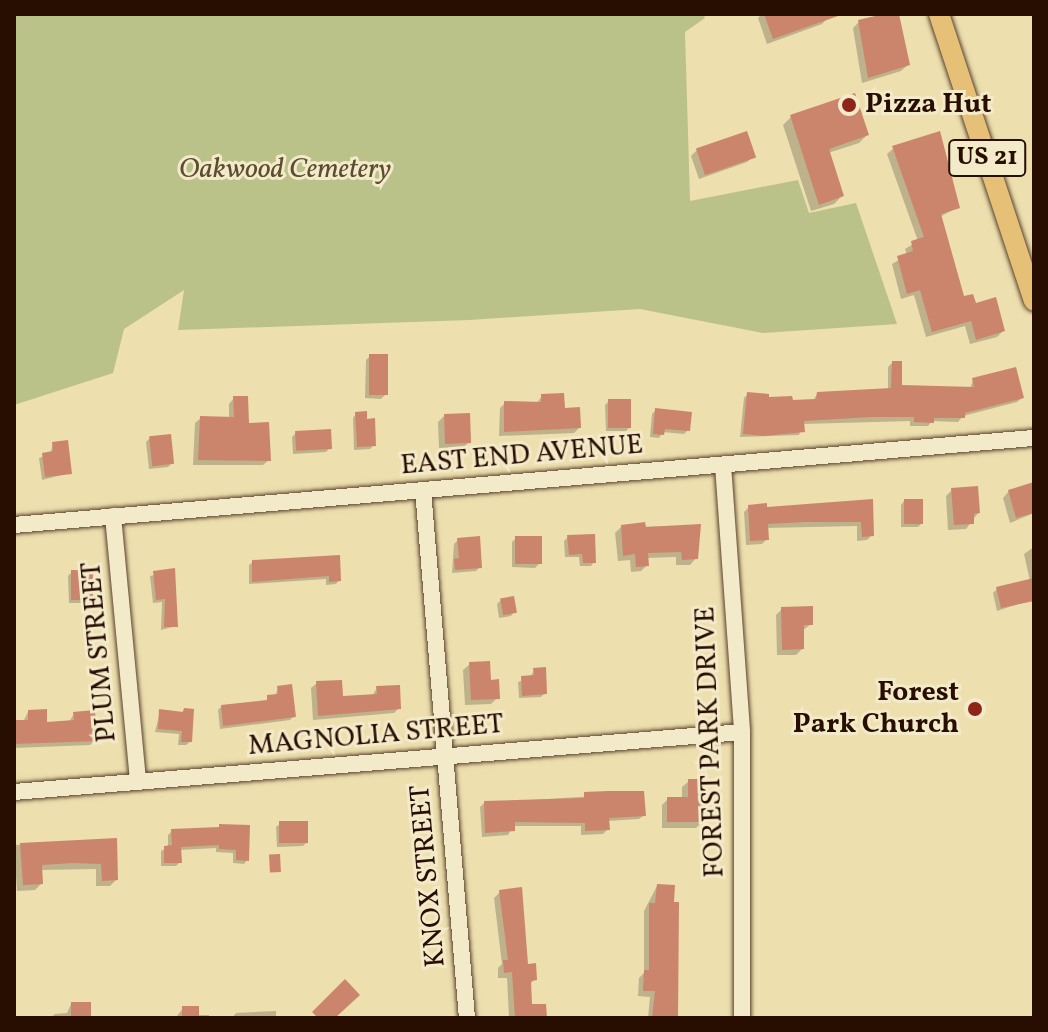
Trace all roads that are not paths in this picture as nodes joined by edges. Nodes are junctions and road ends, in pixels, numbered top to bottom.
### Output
1 (939, 14) edge
2 (1034, 301) edge
3 (1034, 438) edge
4 (723, 465) junction
5 (423, 490) junction
6 (113, 516) junction
7 (14, 525) edge
8 (742, 732) junction
9 (445, 757) junction
10 (138, 782) junction
11 (14, 792) edge
12 (467, 1018) edge
13 (742, 1018) edge

1 - 2 main road, US 21
3 - 4 street, EAST END AVENUE
4 - 5 street, EAST END AVENUE
4 - 8 street, FOREST PARK DRIVE
5 - 6 street, EAST END AVENUE
5 - 9 street, KNOX STREET
6 - 7 street, EAST END AVENUE
6 - 10 street, PLUM STREET
8 - 9 street, MAGNOLIA STREET
8 - 13 street, FOREST PARK DRIVE
9 - 10 street, MAGNOLIA STREET
9 - 12 street, KNOX STREET
10 - 11 street, MAGNOLIA STREET

